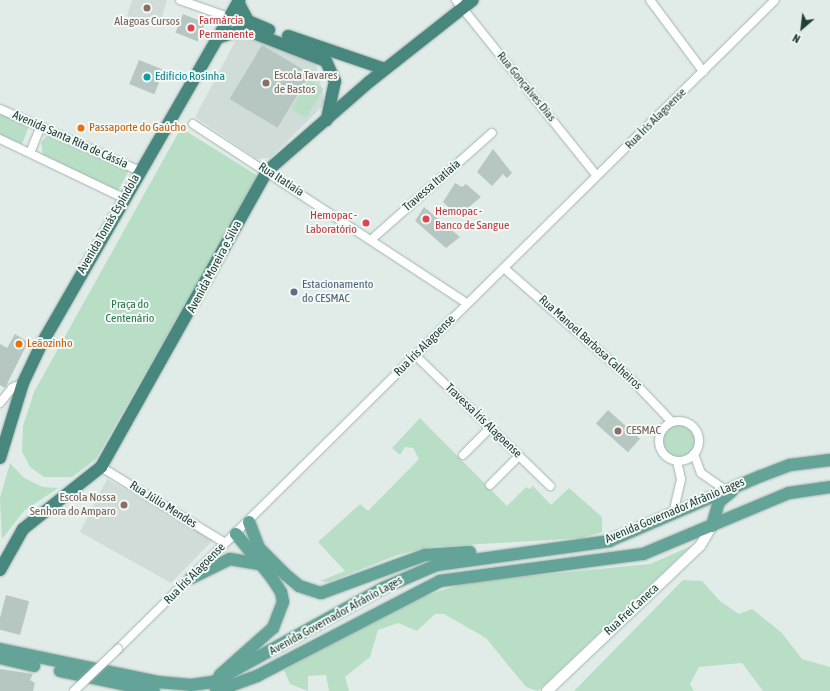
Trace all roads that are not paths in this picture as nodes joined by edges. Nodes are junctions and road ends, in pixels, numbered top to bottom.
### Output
1 (180, 0) edge
2 (473, 0) edge
3 (650, 0) edge
4 (775, 0) edge
5 (239, 1) edge
6 (459, 4) edge
7 (228, 17) junction
8 (217, 38) junction
9 (350, 58) junction
10 (385, 69) junction
11 (703, 71) junction
12 (335, 81) junction
13 (0, 109) edge
14 (327, 120) junction
15 (194, 124) dead end
16 (41, 126) junction
17 (492, 133) dead end
18 (0, 140) edge
19 (30, 153) junction
20 (140, 171) junction
21 (267, 171) junction
22 (596, 175) junction
23 (126, 199) junction
24 (372, 239) junction
25 (504, 268) junction
26 (467, 303) junction
27 (416, 356) junction
28 (23, 383) junction
29 (0, 403) edge
30 (672, 422) junction
31 (490, 428) junction
32 (694, 454) junction
33 (463, 455) dead end
34 (519, 456) junction
35 (0, 458) edge
36 (830, 460) edge
37 (677, 461) junction
38 (101, 466) junction
39 (761, 476) junction
40 (490, 484) dead end
41 (550, 486) dead end
42 (830, 487) edge
43 (724, 489) junction
44 (673, 514) junction
45 (249, 522) junction
46 (712, 526) junction
47 (236, 534) junction
48 (225, 543) junction
49 (501, 554) junction
50 (260, 566) junction
51 (0, 570) edge
52 (191, 578) junction
53 (0, 649) edge
54 (0, 658) edge
55 (257, 676) junction
56 (215, 686) edge
57 (74, 691) edge
58 (154, 691) edge
59 (230, 691) edge
60 (547, 691) edge

1 - 7 street
2 - 6 highway, Avenida Moreira e Silva
3 - 11 street
4 - 11 street, Rua Íris Alagoense
5 - 7 highway, Avenida Tomás Espíndola
5 - 9 highway
6 - 10 highway, Avenida Moreira e Silva
6 - 22 street, Rua Gonçalves Dias
7 - 8 highway, Avenida Tomás Espíndola
8 - 12 highway
8 - 20 highway, Avenida Tomás Espíndola
9 - 10 highway
9 - 12 highway
10 - 14 highway, Avenida Moreira e Silva
11 - 22 street, Rua Íris Alagoense
12 - 14 highway
13 - 16 street, Avenida Santa Rita de Cássia
14 - 21 highway, Avenida Moreira e Silva
15 - 21 street, Rua Itatiaia
16 - 19 street
16 - 20 street, Avenida Santa Rita de Cássia
17 - 24 street, Travessa Itatiaia
18 - 19 street
19 - 23 street
20 - 23 highway, Avenida Tomás Espíndola
21 - 24 street, Rua Itatiaia
21 - 38 highway, Avenida Moreira e Silva
22 - 25 street, Rua Íris Alagoense
23 - 28 highway, Avenida Tomás Espíndola
24 - 26 street, Rua Itatiaia
25 - 26 street, Rua Íris Alagoense
25 - 30 street, Rua Manoel Barbosa Calheiros
26 - 27 street, Rua Íris Alagoense
27 - 31 street, Travessa Íris Alagoense
27 - 45 street, Rua Íris Alagoense
28 - 29 street
28 - 35 highway, Avenida Tomás Espíndola
30 - 32 street
30 - 37 street
31 - 33 street
31 - 34 street, Travessa Íris Alagoense
32 - 37 street
32 - 43 street
34 - 40 street
34 - 41 street, Travessa Íris Alagoense
36 - 39 main road, Avenida Governador Afrânio Lages
37 - 44 street
38 - 48 street, Rua Júlio Mendes
38 - 51 highway, Avenida Moreira e Silva
39 - 43 main road, Avenida Governador Afrânio Lages
39 - 46 main road
42 - 46 main road, Avenida Governador Afrânio Lages
43 - 44 main road, Avenida Governador Afrânio Lages
44 - 49 main road, Avenida Governador Afrânio Lages
45 - 47 street, Rua Íris Alagoense
45 - 49 main road
46 - 55 main road, Avenida Governador Afrânio Lages
46 - 60 street, Rua Frei Caneca
47 - 48 street, Rua Íris Alagoense
47 - 50 main road
48 - 52 street, Rua Íris Alagoense
49 - 56 main road, Avenida Governador Afrânio Lages
50 - 52 main road
50 - 56 main road
52 - 57 street, Rua Íris Alagoense, bridge
53 - 56 main road, Avenida Governador Afrânio Lages
54 - 58 main road
55 - 56 main road, Avenida Governador Afrânio Lages
55 - 59 main road

